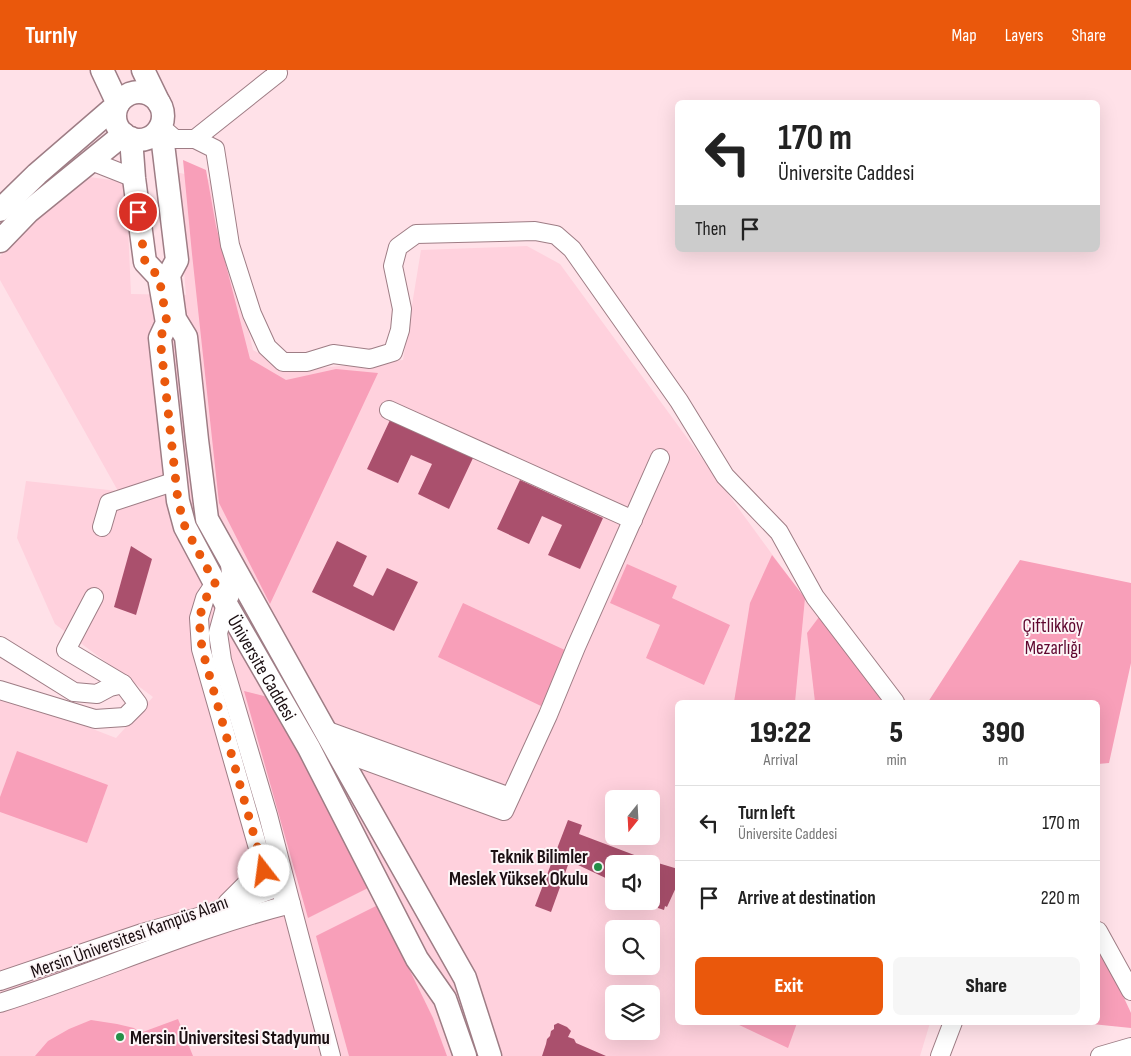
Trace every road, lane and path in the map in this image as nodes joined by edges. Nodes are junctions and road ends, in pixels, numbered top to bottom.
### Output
1 (102, 70) edge
2 (143, 70) edge
3 (276, 70) edge
4 (160, 103) junction
5 (118, 104) junction
6 (161, 127) junction
7 (127, 136) junction
8 (195, 139) junction
9 (91, 161) junction
10 (134, 178) junction
11 (0, 210) edge
12 (0, 241) edge
13 (389, 410) dead end
14 (660, 458) dead end
15 (176, 482) junction
16 (633, 520) junction
17 (102, 527) dead end
18 (230, 561) junction
19 (224, 591) junction
20 (94, 597) dead end
21 (256, 606) junction
22 (0, 646) edge
23 (123, 684) junction
24 (0, 690) edge
25 (893, 700) edge
26 (325, 730) junction
27 (336, 750) junction
28 (510, 797) junction
29 (259, 852) junction
30 (270, 890) junction
31 (292, 904) junction
32 (222, 909) junction
33 (1100, 935) edge
34 (0, 981) edge
35 (1131, 991) edge
36 (0, 1003) edge
37 (951, 1025) edge
38 (1131, 1047) edge
39 (331, 1056) edge
40 (465, 1056) edge
41 (490, 1056) edge
42 (940, 1056) edge
43 (1100, 1056) edge

1 - 5 main road
2 - 4 main road
3 - 8 street
4 - 5 main road
4 - 6 main road
5 - 7 main road
5 - 11 main road
6 - 7 main road
6 - 8 street
6 - 18 main road
7 - 9 main road
7 - 10 main road, Üniversite Caddesi
8 - 25 street
9 - 10 street
9 - 12 main road
10 - 15 main road, Üniversite Caddesi
13 - 16 street
14 - 16 street
15 - 17 street
15 - 19 main road, Üniversite Caddesi
16 - 28 street
18 - 19 street
18 - 21 main road
19 - 21 street
19 - 29 street
19 - 31 street
19 - 40 main road, Üniversite Caddesi
20 - 23 street
21 - 26 main road
22 - 23 street
23 - 24 street
26 - 27 main road
26 - 28 street
27 - 28 street
27 - 41 main road
29 - 30 street
29 - 32 street
30 - 31 street
30 - 32 street, Mersin Üniversitesi Kampüs Alanı
31 - 36 street, Mersin Üniversitesi Kampüs Alanı
31 - 39 street
32 - 34 street, Mersin Üniversitesi Kampüs Alanı
33 - 35 street
37 - 42 street
38 - 43 street

